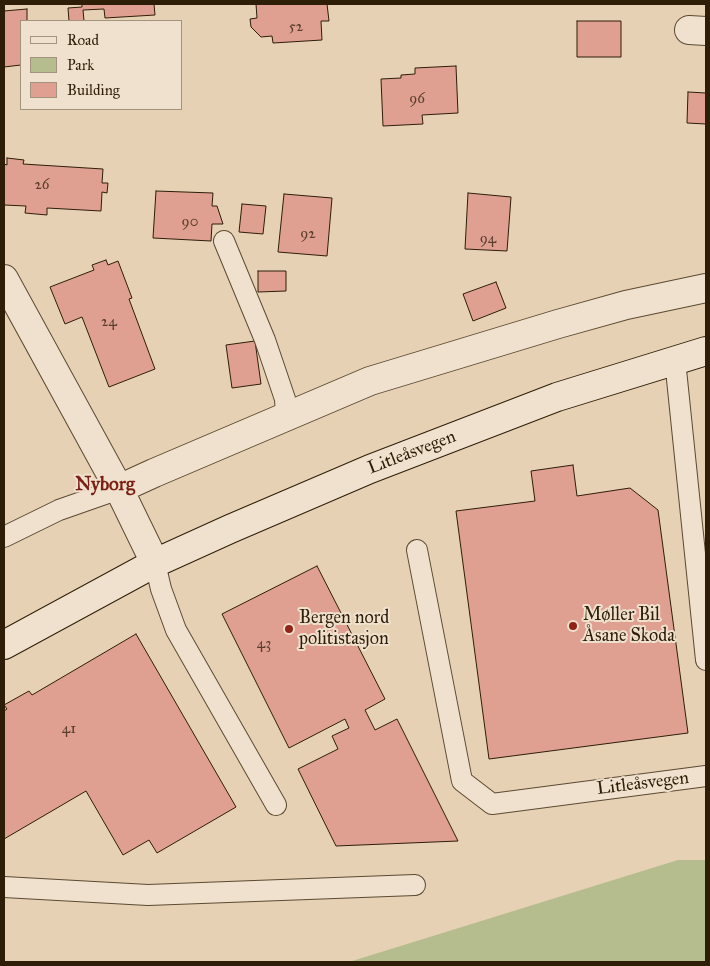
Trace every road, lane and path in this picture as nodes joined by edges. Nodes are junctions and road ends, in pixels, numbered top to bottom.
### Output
1 (224, 241) dead end
2 (4, 279) edge
3 (706, 288) edge
4 (706, 351) edge
5 (675, 360) junction
6 (286, 417) junction
7 (119, 489) junction
8 (4, 537) edge
9 (417, 550) dead end
10 (155, 563) junction
11 (4, 645) edge
12 (706, 660) edge
13 (706, 776) edge
14 (276, 805) dead end
15 (415, 885) dead end
16 (4, 887) edge

1 - 6 lane
2 - 7 street
3 - 6 street
4 - 5 street, Litleåsvegen
5 - 10 street, Litleåsvegen
5 - 12 lane
6 - 7 street
7 - 8 lane
7 - 10 street
9 - 13 lane, Litleåsvegen
10 - 11 street, Litleåsvegen
10 - 14 lane
15 - 16 lane

